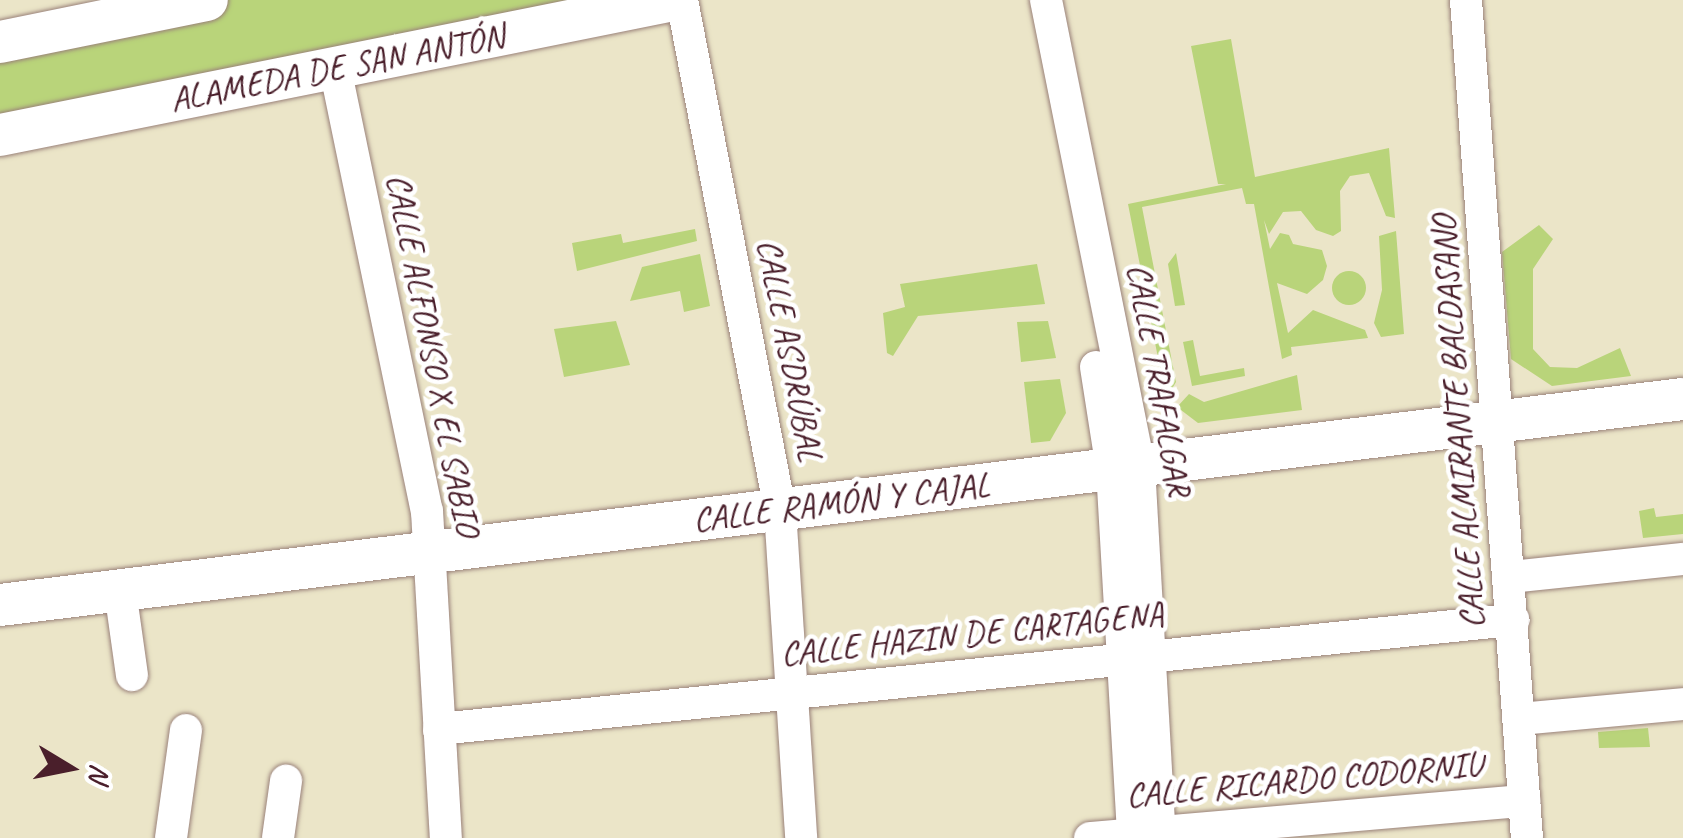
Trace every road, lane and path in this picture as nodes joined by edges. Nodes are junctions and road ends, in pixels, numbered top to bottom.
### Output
1 (207, 0) edge
2 (674, 0) edge
3 (682, 0) edge
4 (1024, 0) edge
5 (1046, 0) edge
6 (1466, 0) edge
7 (0, 42) edge
8 (336, 68) junction
9 (0, 136) edge
10 (1683, 399) edge
11 (1501, 422) junction
12 (1125, 468) junction
13 (780, 510) junction
14 (432, 552) junction
15 (1683, 559) edge
16 (1511, 577) junction
17 (120, 590) junction
18 (0, 605) edge
19 (0, 613) edge
20 (1513, 620) junction
21 (0, 623) edge
22 (1136, 659) junction
23 (132, 675) dead end
24 (792, 694) junction
25 (1683, 704) edge
26 (1519, 719) junction
27 (439, 729) junction
28 (186, 730) dead end
29 (286, 781) dead end
30 (1524, 802) junction
31 (1146, 836) edge
32 (171, 838) edge
33 (278, 838) edge
34 (446, 838) edge
35 (801, 838) edge
36 (1090, 838) edge
37 (1526, 838) edge

1 - 7 main road
2 - 8 main road, ALAMEDA DE SAN ANTÓN
3 - 13 street, CALLE ASDRÚBAL
4 - 12 street, CALLE TRAFALGAR
5 - 12 street, CALLE TRAFALGAR
6 - 11 street, CALLE ALMIRANTE BALDASANO
8 - 9 main road, ALAMEDA DE SAN ANTÓN
8 - 14 street, CALLE ALFONSO X EL SABIO
10 - 11 main road, CALLE RAMÓN Y CAJAL
11 - 12 main road, CALLE RAMÓN Y CAJAL
11 - 16 street, CALLE ALMIRANTE BALDASANO
12 - 13 main road, CALLE RAMÓN Y CAJAL
12 - 22 street, CALLE TRAFALGAR
13 - 14 main road, CALLE RAMÓN Y CAJAL
13 - 24 street, CALLE ASDRÚBAL
14 - 17 main road, CALLE RAMÓN Y CAJAL
14 - 27 street, CALLE ALFONSO X EL SABIO
15 - 16 street
16 - 20 street, CALLE ALMIRANTE BALDASANO
17 - 18 main road, CALLE RAMÓN Y CAJAL
17 - 23 street
19 - 21 main road
20 - 22 street, CALLE HAZIN DE CARTAGENA
20 - 26 street, CALLE ALMIRANTE BALDASANO
22 - 24 street, CALLE HAZIN DE CARTAGENA
22 - 31 street, CALLE TRAFALGAR
24 - 27 street, CALLE HAZIN DE CARTAGENA
24 - 35 street, CALLE ASDRÚBAL
25 - 26 street
26 - 30 street, CALLE ALMIRANTE BALDASANO
27 - 34 street, CALLE ALFONSO X EL SABIO
28 - 32 street
29 - 33 street
30 - 31 street, CALLE RICARDO CODORNIU
30 - 37 street, CALLE ALMIRANTE BALDASANO
31 - 36 street, CALLE RICARDO CODORNIU

